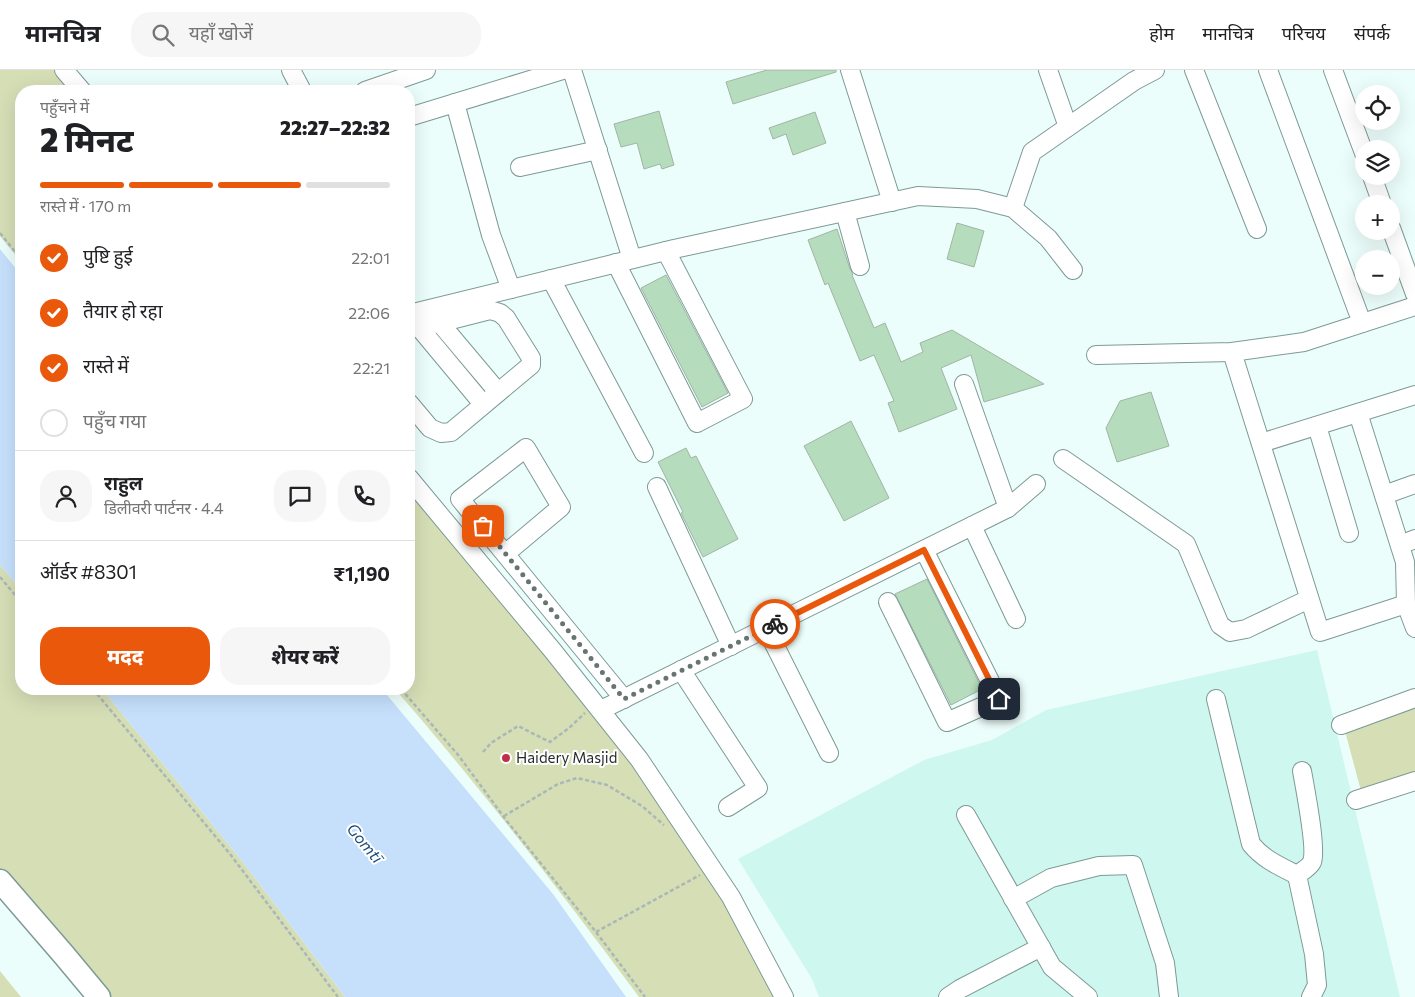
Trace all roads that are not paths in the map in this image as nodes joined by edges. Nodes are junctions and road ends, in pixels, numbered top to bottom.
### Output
1 (64, 70) edge
2 (426, 70) edge
3 (563, 70) edge
4 (572, 70) edge
5 (850, 70) edge
6 (1048, 70) edge
7 (1155, 70) edge
8 (1194, 70) edge
9 (1268, 70) edge
10 (1333, 70) edge
11 (294, 71) edge
12 (77, 85) edge
13 (300, 85) edge
14 (382, 85) edge
15 (455, 103) junction
16 (415, 115) edge
17 (1068, 126) junction
18 (1359, 140) edge
19 (598, 150) junction
20 (520, 167) dead end
21 (892, 202) junction
22 (1013, 208) junction
23 (844, 212) junction
24 (1257, 229) dead end
25 (1395, 240) edge
26 (666, 251) junction
27 (624, 261) junction
28 (860, 266) dead end
29 (1072, 270) dead end
30 (551, 279) junction
31 (511, 289) junction
32 (1415, 294) edge
33 (1415, 306) edge
34 (415, 315) edge
35 (415, 315) edge
36 (415, 316) edge
37 (439, 323) junction
38 (1362, 323) junction
39 (1232, 352) junction
40 (1096, 355) dead end
41 (964, 384) dead end
42 (498, 392) junction
43 (1415, 395) edge
44 (483, 404) junction
45 (415, 410) edge
46 (1358, 413) junction
47 (1317, 426) junction
48 (1260, 443) junction
49 (644, 453) dead end
50 (1063, 459) dead end
51 (1036, 484) dead end
52 (1415, 484) edge
53 (415, 485) edge
54 (657, 487) dead end
55 (1384, 495) junction
56 (1008, 508) junction
57 (972, 526) junction
58 (1349, 533) dead end
59 (1407, 542) edge
60 (924, 550) junction
61 (505, 554) junction
62 (1310, 599) junction
63 (888, 602) dead end
64 (1406, 604) junction
65 (1016, 619) dead end
66 (766, 628) junction
67 (1415, 628) edge
68 (731, 646) junction
69 (681, 670) junction
70 (1415, 698) edge
71 (624, 699) junction
72 (1216, 699) dead end
73 (598, 707) junction
74 (1341, 725) dead end
75 (828, 753) dead end
76 (1302, 772) dead end
77 (1415, 780) edge
78 (1356, 800) dead end
79 (728, 807) dead end
80 (966, 815) dead end
81 (1297, 875) junction
82 (0, 881) edge
83 (1014, 899) junction
84 (1041, 947) junction
85 (64, 955) junction
86 (99, 997) edge
87 (105, 997) edge
88 (784, 997) edge
89 (948, 997) edge
90 (1088, 997) edge
91 (1169, 997) edge
92 (1311, 997) edge

1 - 12 street
2 - 14 street
3 - 15 street
4 - 19 street
5 - 21 street
6 - 17 street
7 - 17 street
8 - 24 street
9 - 38 street
10 - 18 street
11 - 13 street
15 - 16 street
15 - 31 street
17 - 22 street
19 - 20 street
19 - 27 street
21 - 22 street
21 - 23 street
22 - 29 street
23 - 26 street
23 - 28 street
25 - 32 street
26 - 27 street
26 - 27 street
27 - 30 street
30 - 31 street
30 - 49 street
31 - 34 street
33 - 38 street
35 - 37 street
36 - 44 street
37 - 42 street
37 - 42 street
38 - 39 street
39 - 40 street
39 - 48 street
41 - 56 street
42 - 44 street
43 - 46 street
44 - 45 street
46 - 47 street
46 - 55 street
47 - 48 street
47 - 58 street
48 - 62 street
50 - 62 street
51 - 56 street
52 - 55 street
53 - 73 street
54 - 68 street
55 - 59 street
56 - 57 street
57 - 60 street
57 - 65 street
59 - 64 street
60 - 63 street
60 - 66 street
61 - 61 street
61 - 71 street
62 - 64 street
64 - 67 street
66 - 68 street
66 - 75 street
68 - 69 street
69 - 71 street
69 - 79 street
70 - 74 street
71 - 73 street
72 - 81 street
73 - 88 street
76 - 81 street
77 - 78 street
80 - 83 street
81 - 92 street
82 - 85 main road
83 - 84 street
83 - 91 street
84 - 89 street
84 - 90 street
85 - 86 main road
85 - 87 main road

